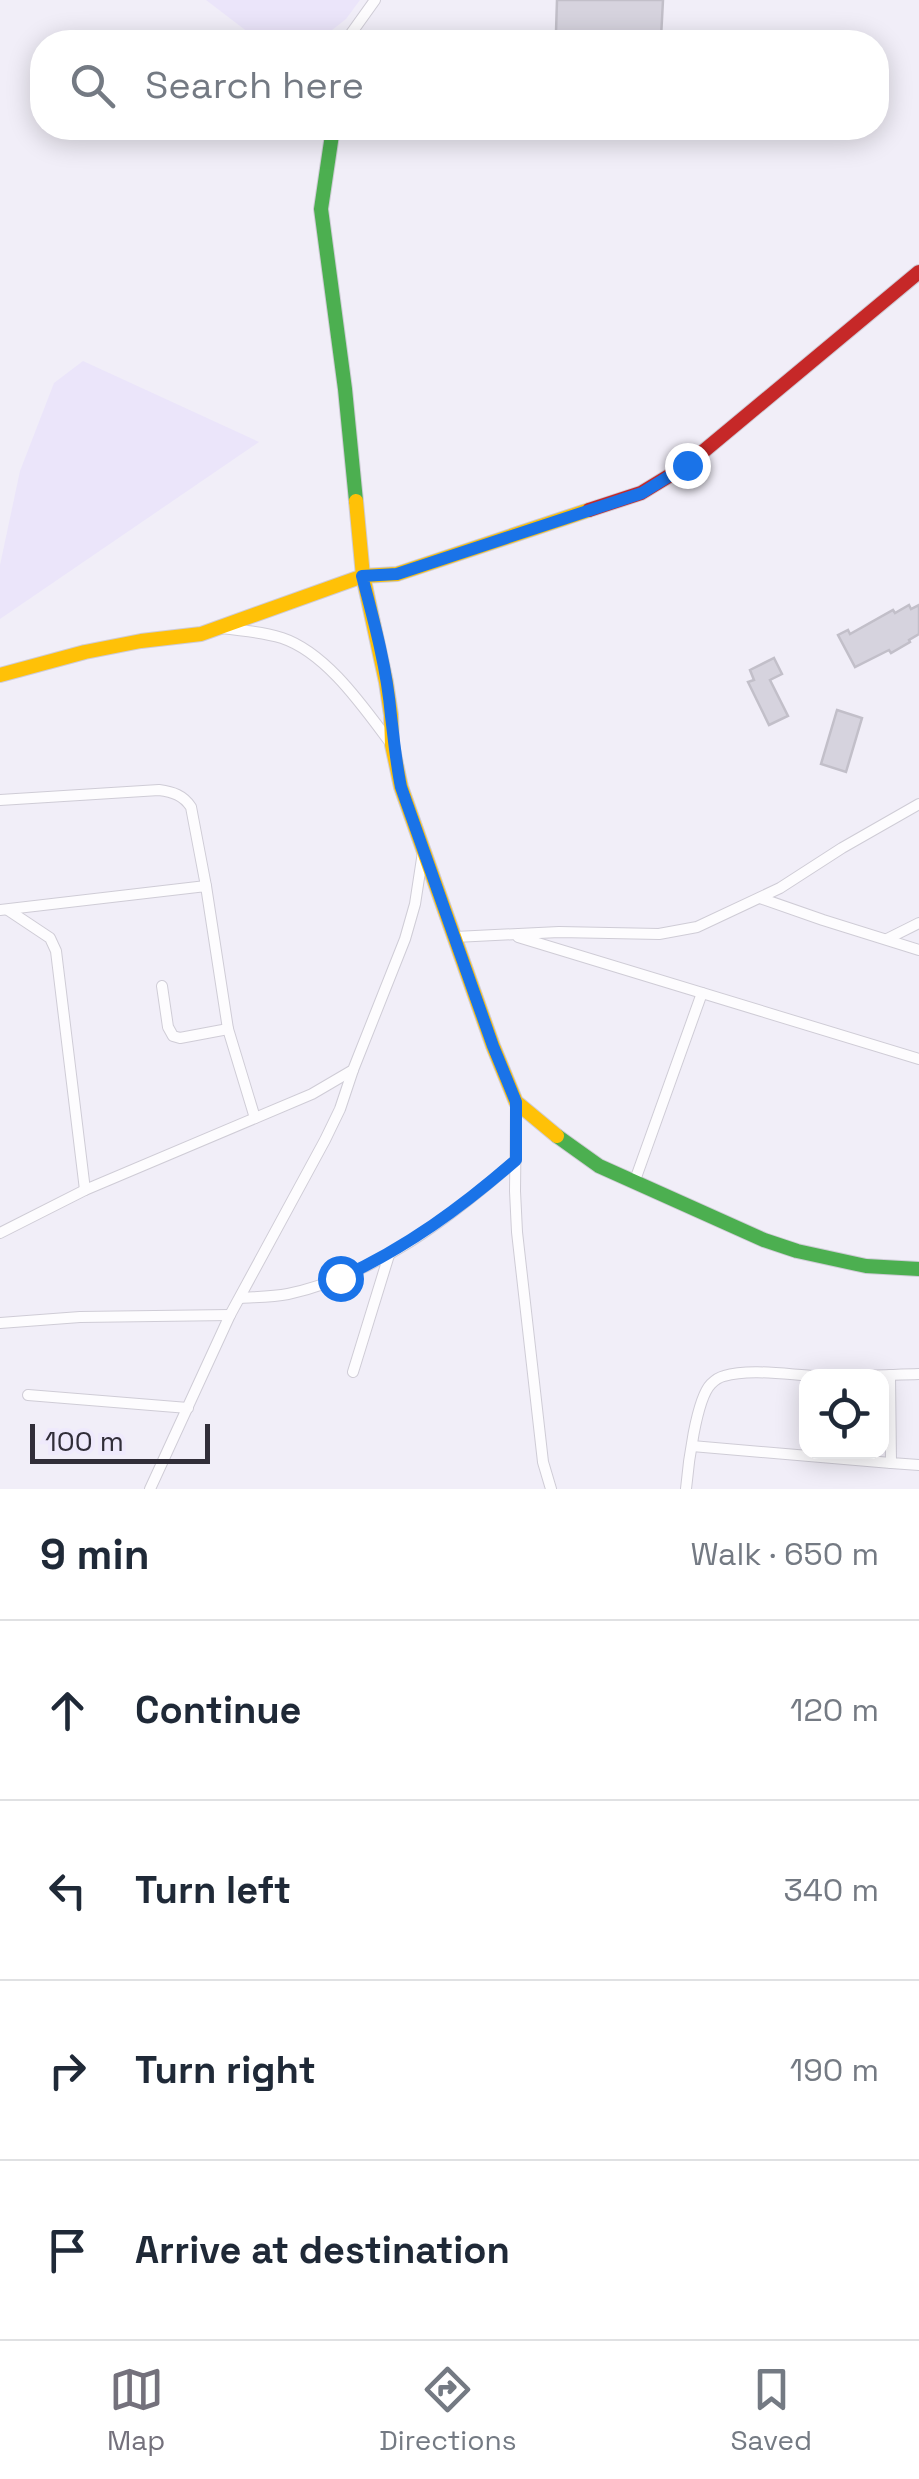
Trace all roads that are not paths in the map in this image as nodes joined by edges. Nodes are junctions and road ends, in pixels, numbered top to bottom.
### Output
1 (375, 0) edge
2 (354, 30) edge
3 (331, 140) edge
4 (919, 272) edge
5 (362, 576) junction
6 (219, 628) junction
7 (0, 675) edge
8 (392, 744) junction
9 (0, 800) edge
10 (919, 804) edge
11 (423, 852) junction
12 (206, 886) junction
13 (760, 898) junction
14 (4, 910) edge
15 (919, 922) edge
16 (508, 934) junction
17 (455, 937) junction
18 (886, 940) junction
19 (919, 950) edge
20 (162, 986) dead end
21 (702, 993) junction
22 (228, 1029) junction
23 (919, 1059) edge
24 (353, 1070) junction
25 (516, 1102) junction
26 (254, 1118) junction
27 (516, 1160) junction
28 (634, 1183) junction
29 (86, 1190) junction
30 (0, 1233) edge
31 (389, 1254) junction
32 (919, 1269) edge
33 (241, 1298) junction
34 (230, 1315) junction
35 (0, 1323) edge
36 (353, 1372) dead end
37 (919, 1374) edge
38 (890, 1375) junction
39 (28, 1394) dead end
40 (188, 1408) junction
41 (692, 1446) junction
42 (890, 1463) junction
43 (919, 1465) edge
44 (546, 1487) edge
45 (150, 1489) edge
46 (686, 1489) edge

1 - 2 street
3 - 5 street
4 - 5 street
5 - 6 street
5 - 8 street
6 - 7 street
6 - 8 street
8 - 11 street
9 - 12 street
10 - 13 street
11 - 17 street
11 - 24 street
12 - 14 street
12 - 22 street
13 - 16 street
13 - 18 street
14 - 29 street
15 - 18 street
16 - 17 street
16 - 21 street
17 - 25 street
18 - 19 street
20 - 22 street
21 - 23 street
21 - 28 street
22 - 26 street
24 - 26 street
24 - 33 street
25 - 27 street
25 - 28 street
26 - 29 street
27 - 31 street
27 - 44 street
28 - 32 street
29 - 30 street
31 - 33 street
31 - 36 street
33 - 34 street
34 - 35 street
34 - 40 street
37 - 38 street
38 - 41 street
38 - 42 street
39 - 40 street
40 - 45 street
41 - 42 street
41 - 46 street
42 - 43 street

